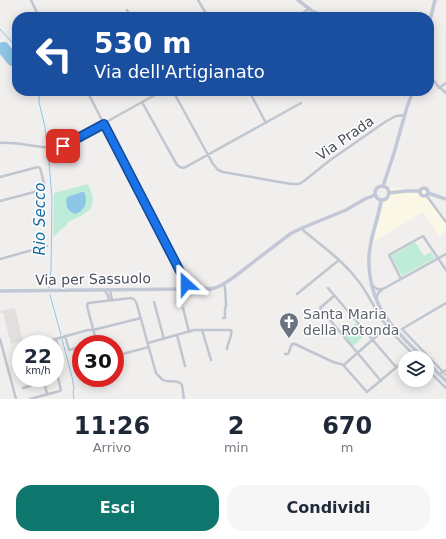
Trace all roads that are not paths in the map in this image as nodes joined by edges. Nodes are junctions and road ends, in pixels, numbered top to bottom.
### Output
1 (31, 0) edge
2 (198, 0) edge
3 (298, 0) edge
4 (435, 0) edge
5 (309, 9) junction
6 (37, 12) edge
7 (205, 12) edge
8 (304, 12) edge
9 (316, 12) edge
10 (432, 12) edge
11 (434, 81) edge
12 (446, 83) edge
13 (439, 88) junction
14 (446, 94) edge
15 (89, 96) edge
16 (153, 96) edge
17 (176, 96) edge
18 (252, 96) edge
19 (411, 96) edge
20 (142, 102) junction
21 (301, 103) dead end
22 (405, 115) junction
23 (266, 123) junction
24 (104, 124) junction
25 (0, 143) edge
26 (208, 155) junction
27 (0, 177) edge
28 (384, 186) junction
29 (419, 192) junction
30 (389, 193) junction
31 (427, 194) junction
32 (375, 195) junction
33 (446, 199) edge
34 (381, 200) junction
35 (0, 201) edge
36 (432, 202) junction
37 (446, 222) edge
38 (302, 228) junction
39 (47, 246) dead end
40 (446, 254) edge
41 (438, 258) junction
42 (0, 259) edge
43 (339, 260) junction
44 (446, 270) edge
45 (401, 278) junction
46 (371, 283) junction
47 (224, 284) junction
48 (328, 288) dead end
49 (186, 289) junction
50 (383, 289) junction
51 (109, 290) junction
52 (0, 291) edge
53 (297, 294) dead end
54 (110, 295) junction
55 (334, 296) junction
56 (110, 300) junction
57 (154, 302) dead end
58 (377, 302) junction
59 (446, 304) edge
60 (183, 308) dead end
61 (141, 318) junction
62 (223, 318) dead end
63 (388, 327) junction
64 (93, 330) junction
65 (202, 330) junction
66 (189, 332) junction
67 (94, 335) edge
68 (177, 335) junction
69 (65, 336) joint
70 (0, 339) edge
71 (164, 339) junction
72 (372, 340) junction
73 (148, 345) junction
74 (72, 349) edge
75 (227, 349) dead end
76 (409, 351) edge
77 (416, 351) edge
78 (124, 353) edge
79 (358, 353) junction
80 (285, 354) dead end
81 (211, 360) dead end
82 (344, 365) junction
83 (185, 366) dead end
84 (396, 368) joint
85 (434, 369) edge
86 (445, 371) edge
87 (439, 374) junction
88 (446, 375) edge
89 (434, 376) edge
90 (381, 381) junction
91 (446, 381) edge
92 (26, 387) edge
93 (45, 387) edge
94 (60, 387) edge
95 (23, 388) dead end
96 (446, 388) edge
97 (47, 394) junction
98 (16, 399) edge
99 (30, 399) edge
100 (184, 399) edge

1 - 6 street
2 - 7 street
3 - 5 main road
4 - 10 main road
5 - 8 street
5 - 9 main road
11 - 13 street
12 - 13 street
13 - 14 street
15 - 24 street
16 - 20 street
17 - 26 street
18 - 23 street
19 - 22 main road
20 - 24 street
20 - 26 street
21 - 23 street
22 - 26 street, Via Prada
22 - 28 main road
23 - 26 street
24 - 25 street
24 - 49 street
27 - 35 street
28 - 30 main road
28 - 32 main road
29 - 30 main road
29 - 31 main road
29 - 31 main road
30 - 34 main road
31 - 33 main road
31 - 36 street
32 - 34 main road
32 - 38 main road, Via per Sassuolo
33 - 36 street
34 - 46 main road
36 - 37 street
38 - 43 street
38 - 47 main road, Via per Sassuolo
39 - 42 street
40 - 41 street
41 - 44 street
41 - 45 street
41 - 45 street
43 - 53 street
43 - 63 street
45 - 50 street
46 - 50 street
46 - 58 main road
47 - 49 main road, Via per Sassuolo
47 - 62 street
48 - 55 street
49 - 51 main road, Via per Sassuolo
50 - 58 street
51 - 52 main road, Via per Sassuolo
51 - 54 street
51 - 54 street
54 - 56 street
55 - 72 street
55 - 79 street
56 - 61 street
56 - 64 street
57 - 71 street
58 - 77 main road
59 - 86 street
60 - 66 street
61 - 64 street
61 - 73 street
63 - 72 street
63 - 76 street
64 - 67 street
64 - 69 street
65 - 66 street
65 - 75 street
65 - 81 street
66 - 68 street
68 - 71 street
68 - 83 street
69 - 74 street
70 - 98 street
71 - 73 street
72 - 79 street
72 - 84 street
73 - 78 street
73 - 100 street
79 - 82 street
79 - 90 street
80 - 82 street
82 - 90 street
84 - 90 street
85 - 87 main road
86 - 87 street
86 - 88 street
87 - 91 main road
89 - 96 street
92 - 95 street
93 - 97 street
94 - 97 street
97 - 99 street

